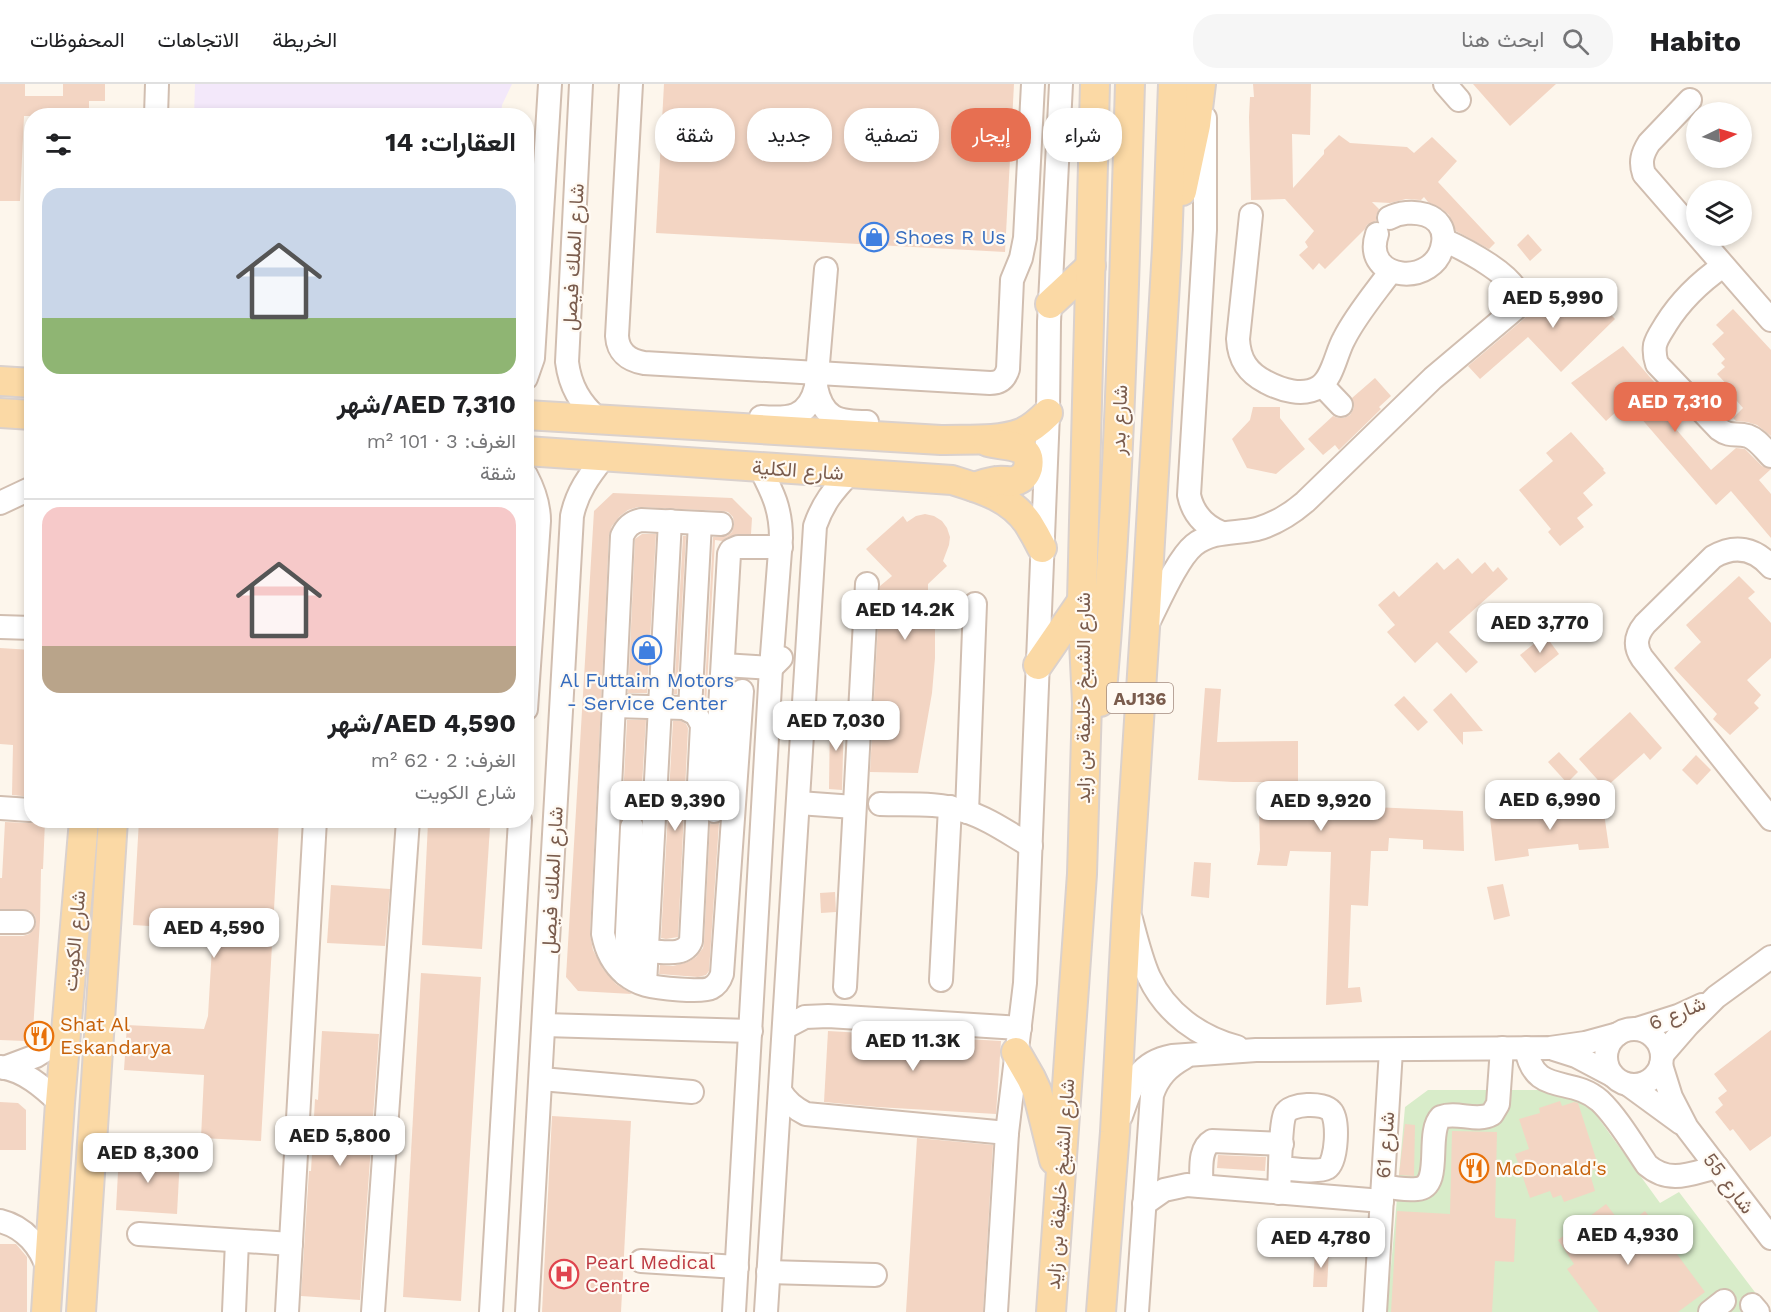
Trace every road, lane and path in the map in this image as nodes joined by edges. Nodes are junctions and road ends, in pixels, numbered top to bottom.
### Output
1 (157, 84) edge
2 (550, 84) edge
3 (582, 84) edge
4 (631, 84) edge
5 (1033, 84) edge
6 (1061, 84) edge
7 (1095, 84) edge
8 (1130, 84) edge
9 (1173, 84) edge
10 (1202, 84) edge
11 (1690, 100) dead end
12 (156, 108) edge
13 (1251, 215) dead end
14 (1444, 240) junction
15 (1167, 248) junction
16 (539, 259) junction
17 (573, 261) junction
18 (1091, 266) junction
19 (1723, 266) junction
20 (826, 269) dead end
21 (1391, 271) junction
22 (1050, 313) junction
23 (1771, 320) edge
24 (1009, 333) junction
25 (534, 342) edge
26 (817, 380) junction
27 (0, 381) edge
28 (24, 382) edge
29 (1322, 385) junction
30 (1341, 405) dead end
31 (0, 413) edge
32 (1048, 413) junction
33 (24, 414) edge
34 (534, 415) edge
35 (598, 419) junction
36 (700, 426) junction
37 (979, 439) junction
38 (918, 440) junction
39 (534, 452) edge
40 (1771, 456) edge
41 (604, 457) junction
42 (760, 468) junction
43 (849, 474) junction
44 (974, 487) junction
45 (534, 490) edge
46 (24, 492) edge
47 (0, 503) edge
48 (670, 521) junction
49 (1222, 533) junction
50 (781, 548) junction
51 (1042, 548) junction
52 (1771, 567) edge
53 (867, 584) dead end
54 (534, 587) edge
55 (1082, 602) junction
56 (975, 604) dead end
57 (0, 627) edge
58 (534, 627) edge
59 (24, 628) edge
60 (1145, 628) junction
61 (567, 632) junction
62 (723, 665) junction
63 (1038, 665) junction
64 (806, 666) junction
65 (771, 668) junction
66 (732, 690) junction
67 (770, 692) junction
68 (614, 706) junction
69 (660, 707) junction
70 (690, 709) junction
71 (1086, 753) junction
72 (799, 803) junction
73 (880, 804) dead end
74 (854, 807) junction
75 (0, 808) edge
76 (958, 809) junction
77 (24, 810) edge
78 (714, 811) dead end
79 (1771, 819) edge
80 (608, 825) junction
81 (83, 828) edge
82 (111, 828) edge
83 (315, 828) edge
84 (407, 828) edge
85 (520, 828) edge
86 (643, 828) junction
87 (1031, 846) junction
88 (1127, 907) junction
89 (0, 922) edge
90 (23, 922) dead end
91 (646, 951) junction
92 (1771, 957) edge
93 (635, 979) junction
94 (941, 980) dead end
95 (845, 987) dead end
96 (1716, 997) junction
97 (544, 1025) junction
98 (784, 1028) junction
99 (751, 1031) junction
100 (1627, 1031) junction
101 (66, 1037) junction
102 (1018, 1040) junction
103 (1502, 1048) junction
104 (1526, 1048) junction
105 (1550, 1048) junction
106 (1256, 1050) junction
107 (1391, 1050) junction
108 (1193, 1054) junction
109 (1662, 1060) junction
110 (2, 1067) edge
111 (541, 1078) junction
112 (1620, 1080) junction
113 (780, 1091) junction
114 (692, 1092) dead end
115 (60, 1103) junction
116 (1687, 1128) junction
117 (1115, 1132) junction
118 (1007, 1133) junction
119 (1282, 1144) junction
120 (1717, 1167) junction
121 (1281, 1168) junction
122 (1061, 1185) junction
123 (1201, 1186) junction
124 (1279, 1193) junction
125 (1382, 1194) junction
126 (1144, 1204) junction
127 (0, 1221) edge
128 (139, 1234) dead end
129 (1771, 1237) edge
130 (237, 1241) junction
131 (291, 1244) junction
132 (640, 1261) dead end
133 (737, 1267) junction
134 (48, 1270) junction
135 (768, 1272) junction
136 (875, 1275) dead end
137 (46, 1312) edge
138 (81, 1312) edge
139 (234, 1312) edge
140 (286, 1312) edge
141 (373, 1312) edge
142 (491, 1312) edge
143 (527, 1312) edge
144 (734, 1312) edge
145 (766, 1312) edge
146 (996, 1312) edge
147 (1051, 1312) edge
148 (1101, 1312) edge
149 (1137, 1312) edge
150 (1375, 1312) edge

1 - 12 street
2 - 16 street, شارع الملك فيصل
3 - 17 street, شارع الملك فيصل
4 - 26 street
5 - 24 street
6 - 22 street
7 - 18 main road, شارع الشيخ خليفة بن زايد / AJ136
8 - 71 main road, شارع بدر
9 - 15 main road, AJ136
10 - 15 main road
10 - 49 street
11 - 19 street
13 - 29 street
14 - 21 street
14 - 21 street
14 - 49 street
15 - 60 main road, AJ136
16 - 17 street
16 - 25 street, شارع الملك فيصل
17 - 35 street, شارع الملك فيصل
18 - 22 main road
18 - 55 main road, شارع الشيخ خليفة بن زايد / AJ136
19 - 23 street
19 - 40 street
20 - 26 street
21 - 29 street
22 - 24 street
22 - 32 street
24 - 26 street
26 - 36 street
26 - 38 street
27 - 28 main road
29 - 30 street
31 - 33 main road
32 - 37 main road, شارع الكلية
32 - 51 street
34 - 35 main road, شارع الكلية
35 - 36 main road, شارع الكلية
36 - 38 main road, شارع الكلية
37 - 38 main road, شارع الكلية
37 - 44 main road
39 - 41 main road, شارع الكلية
41 - 42 main road, شارع الكلية
41 - 61 street, شارع الملك فيصل
42 - 43 main road, شارع الكلية
42 - 50 street
43 - 44 main road, شارع الكلية
43 - 64 street
44 - 51 main road, شارع الكلية
45 - 54 street
46 - 47 street
48 - 68 street
48 - 69 street
48 - 70 street
49 - 60 street
50 - 62 street
50 - 65 street
51 - 63 street
52 - 79 street
53 - 74 street
55 - 63 main road
55 - 71 main road, شارع الشيخ خليفة بن زايد / AJ136
56 - 76 street
57 - 59 street
58 - 61 street
60 - 88 main road, AJ136
61 - 97 street, شارع الملك فيصل
62 - 65 street
62 - 66 street
63 - 87 street
64 - 65 street
64 - 72 street
65 - 67 street
66 - 67 street
66 - 78 street
66 - 93 street
67 - 99 street
68 - 69 street
68 - 80 street
69 - 70 street
69 - 86 street
70 - 91 street
71 - 122 main road, شارع الشيخ خليفة بن زايد / AJ136
72 - 74 street
72 - 98 street
73 - 76 street
74 - 95 street
75 - 77 street
76 - 87 street
76 - 94 street
80 - 86 street
80 - 93 street
81 - 101 main road, شارع الكويت
82 - 138 main road, شارع الكويت
83 - 131 street
84 - 141 street
85 - 142 street, شارع الملك فيصل
86 - 91 street
86 - 93 street
87 - 102 street
88 - 106 street
88 - 117 main road, AJ136
89 - 90 street
91 - 93 street
92 - 96 street, شارع 6
96 - 100 street, شارع 6
96 - 109 street, شارع 6
97 - 99 street
97 - 111 street, شارع الملك فيصل
98 - 102 street
98 - 113 street
99 - 133 street
100 - 105 street, شارع 6
100 - 109 street
100 - 112 street
101 - 110 street
101 - 115 main road, شارع الكويت
102 - 118 street
102 - 122 main road
103 - 104 street
103 - 107 street
103 - 125 street
104 - 105 street
104 - 120 street
105 - 112 street, شارع 55
106 - 107 street
106 - 108 street
107 - 125 street, شارع 61
108 - 117 street
108 - 126 street
109 - 112 street
109 - 116 street, شارع 55
110 - 115 street
111 - 114 street
111 - 143 street, شارع الملك فيصل
112 - 116 street, شارع 55
113 - 118 street
113 - 135 street
115 - 134 main road, شارع الكويت
116 - 120 street, شارع 55
117 - 148 main road, AJ136
118 - 146 street
119 - 121 street
119 - 121 street
119 - 123 street
120 - 129 street, شارع 55
121 - 124 street
122 - 147 main road, شارع الشيخ خليفة بن زايد / AJ136
123 - 124 street
123 - 126 street
124 - 125 street
125 - 150 street, شارع 61
126 - 149 street
127 - 134 street
128 - 130 street
130 - 131 street
130 - 139 street
131 - 140 street
132 - 133 street
133 - 144 street
134 - 137 main road, شارع الكويت
135 - 136 street
135 - 145 street

